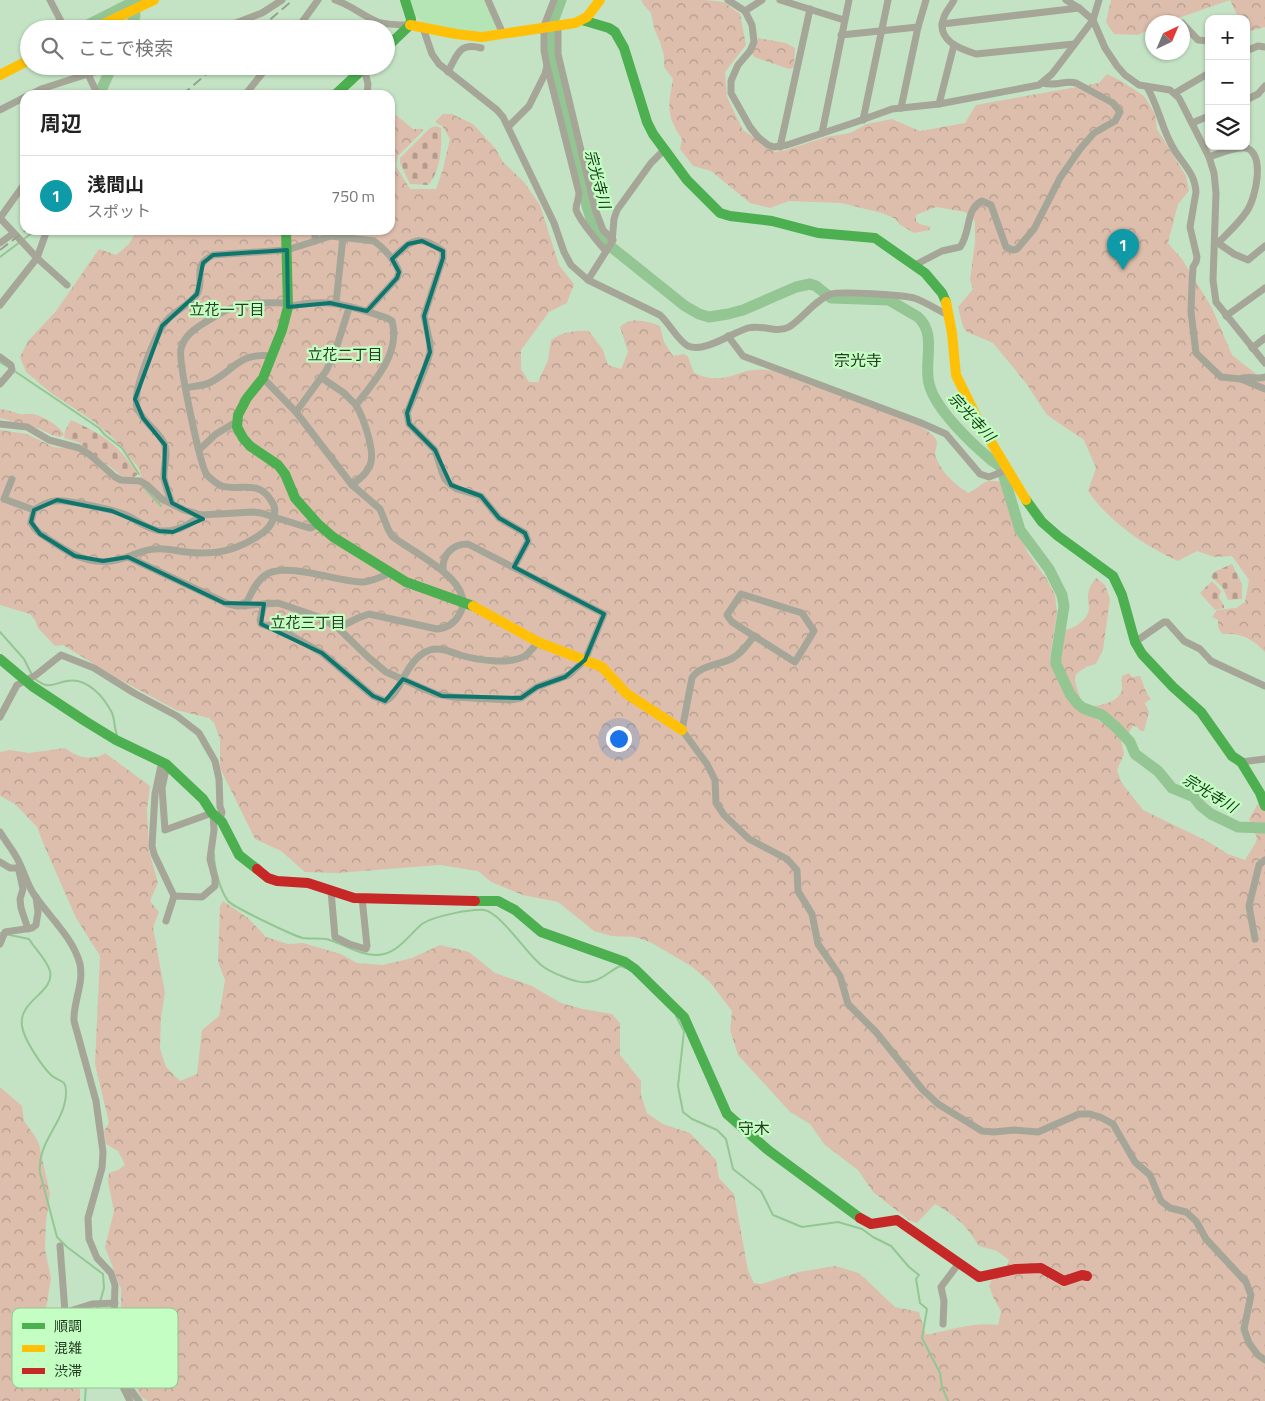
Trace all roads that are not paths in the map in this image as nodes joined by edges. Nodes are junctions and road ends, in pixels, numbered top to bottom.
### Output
1 (50, 0) edge
2 (154, 0) edge
3 (282, 0) edge
4 (318, 0) edge
5 (335, 0) edge
6 (405, 0) edge
7 (488, 0) edge
8 (554, 0) edge
9 (600, 0) edge
10 (728, 0) edge
11 (762, 0) edge
12 (780, 0) edge
13 (849, 0) edge
14 (888, 0) edge
15 (926, 0) edge
16 (954, 0) edge
17 (1066, 0) edge
18 (1076, 0) edge
19 (1099, 0) edge
20 (1079, 8) junction
21 (810, 9) junction
22 (745, 11) junction
23 (60, 20) edge
24 (112, 20) edge
25 (245, 20) edge
26 (303, 20) edge
27 (376, 20) edge
28 (582, 20) junction
29 (844, 20) junction
30 (1092, 20) junction
31 (942, 24) junction
32 (395, 25) edge
33 (410, 25) junction
34 (551, 27) junction
35 (918, 27) junction
36 (423, 28) junction
37 (881, 30) junction
38 (1190, 32) edge
39 (503, 34) junction
40 (841, 35) junction
41 (395, 39) edge
42 (1205, 41) edge
43 (1074, 44) junction
44 (954, 45) junction
45 (1265, 47) edge
46 (481, 48) dead end
47 (1250, 49) edge
48 (20, 65) edge
49 (546, 66) junction
50 (448, 72) junction
51 (1205, 74) edge
52 (0, 75) edge
53 (85, 75) edge
54 (88, 75) edge
55 (261, 75) edge
56 (356, 75) edge
57 (366, 75) edge
58 (1043, 83) junction
59 (1265, 86) edge
60 (1147, 87) junction
61 (39, 90) edge
62 (95, 90) edge
63 (249, 90) edge
64 (340, 90) edge
65 (367, 90) edge
66 (1175, 92) junction
67 (1250, 98) edge
68 (20, 100) edge
69 (939, 104) junction
70 (901, 108) junction
71 (0, 110) edge
72 (1205, 118) edge
73 (863, 120) junction
74 (1192, 123) junction
75 (509, 126) junction
76 (822, 133) junction
77 (780, 147) junction
78 (664, 150) junction
79 (1209, 156) junction
80 (20, 190) edge
81 (0, 218) edge
82 (14, 233) junction
83 (46, 235) edge
84 (286, 235) edge
85 (315, 235) edge
86 (343, 237) junction
87 (315, 241) junction
88 (613, 241) junction
89 (0, 243) edge
90 (1217, 243) junction
91 (1265, 246) edge
92 (287, 250) junction
93 (606, 251) junction
94 (37, 258) junction
95 (392, 259) junction
96 (915, 264) junction
97 (588, 280) junction
98 (67, 285) dead end
99 (1265, 288) edge
100 (1, 302) edge
101 (336, 303) junction
102 (288, 306) junction
103 (349, 308) junction
104 (366, 311) junction
105 (948, 315) junction
106 (1226, 316) junction
107 (728, 336) junction
108 (1265, 338) edge
109 (1252, 348) junction
110 (0, 356) edge
111 (272, 356) junction
112 (1265, 363) edge
113 (1265, 377) edge
114 (263, 378) junction
115 (322, 378) junction
116 (1240, 379) junction
117 (0, 384) edge
118 (186, 388) junction
119 (1265, 389) edge
120 (356, 405) junction
121 (296, 412) junction
122 (236, 422) junction
123 (0, 424) edge
124 (200, 449) junction
125 (1003, 472) junction
126 (12, 478) dead end
127 (352, 485) junction
128 (172, 503) junction
129 (34, 510) junction
130 (201, 515) junction
131 (274, 517) junction
132 (318, 524) junction
133 (128, 557) junction
134 (514, 567) junction
135 (443, 570) junction
136 (390, 573) junction
137 (464, 602) junction
138 (264, 604) junction
139 (245, 606) junction
140 (338, 628) junction
141 (754, 636) junction
142 (538, 642) junction
143 (1136, 642) junction
144 (0, 659) edge
145 (585, 660) junction
146 (30, 678) junction
147 (403, 679) junction
148 (1265, 686) edge
149 (0, 717) edge
150 (682, 730) junction
151 (1265, 759) edge
152 (1242, 762) junction
153 (165, 763) junction
154 (1265, 806) edge
155 (215, 816) junction
156 (0, 832) edge
157 (1265, 860) edge
158 (0, 862) edge
159 (20, 868) junction
160 (331, 890) junction
161 (174, 896) junction
162 (36, 897) junction
163 (362, 898) junction
164 (166, 921) dead end
165 (28, 929) junction
166 (1256, 939) dead end
167 (0, 944) edge
168 (60, 1246) dead end
169 (959, 1263) junction
170 (1088, 1276) dead end
171 (115, 1303) junction
172 (65, 1308) edge
173 (82, 1308) edge
174 (115, 1308) edge
175 (944, 1324) dead end
176 (1265, 1360) edge
177 (125, 1388) edge
178 (131, 1388) edge
179 (130, 1401) edge
180 (139, 1401) edge

1 - 23 street
2 - 24 main road
3 - 25 street
4 - 26 street
5 - 27 street
6 - 33 main road
7 - 39 street
8 - 34 street
9 - 28 main road
10 - 22 street
11 - 22 street
12 - 21 street
13 - 29 street
14 - 37 street
15 - 35 street
16 - 31 street
17 - 20 street
18 - 20 street
19 - 30 street
20 - 30 street
20 - 31 street
21 - 29 street
21 - 77 street
22 - 77 street
28 - 34 main road
28 - 78 main road
29 - 40 street
30 - 43 street
30 - 60 street
31 - 44 street
32 - 33 street
33 - 36 main road
33 - 41 main road
34 - 39 main road
34 - 49 street
34 - 88 street
35 - 37 street
35 - 70 street
36 - 39 main road
36 - 50 street
37 - 40 street
37 - 73 street
38 - 42 street
40 - 76 street
43 - 44 street
43 - 58 street
44 - 69 street
45 - 47 street
46 - 50 street
48 - 52 main road
49 - 75 street
49 - 93 street
50 - 75 street
51 - 66 street
53 - 61 street
54 - 62 street
55 - 63 street
56 - 64 main road
57 - 65 street
58 - 69 street
58 - 96 street
59 - 67 street
60 - 66 street
60 - 116 street
66 - 74 street
68 - 71 street
69 - 70 street
70 - 73 street
72 - 74 street
73 - 76 street
74 - 79 street
75 - 97 street
76 - 77 street
78 - 88 street
78 - 96 main road
79 - 90 street
79 - 90 street
80 - 81 street
81 - 82 street
82 - 89 street
82 - 94 street
83 - 94 street
84 - 92 main road
85 - 87 street
86 - 87 street
86 - 95 street
86 - 101 street
87 - 92 street
88 - 93 street
90 - 91 street
90 - 106 street
92 - 102 main road
92 - 128 street
93 - 97 street
94 - 98 street
94 - 100 street
95 - 104 street
95 - 134 street
96 - 105 main road
97 - 107 street
99 - 106 street
101 - 102 street
101 - 103 street
102 - 111 main road
102 - 118 street
103 - 104 street
103 - 115 street
104 - 120 street
105 - 107 street
105 - 125 main road
106 - 109 street
107 - 125 street
108 - 109 street
109 - 112 street
110 - 117 street
111 - 114 main road
111 - 118 street
113 - 116 street
114 - 121 street
114 - 122 main road
115 - 120 street
115 - 121 street
116 - 119 street
118 - 124 street
120 - 127 street
121 - 127 street
122 - 124 street
122 - 132 main road
123 - 128 street
124 - 131 street
125 - 143 main road
126 - 129 street
127 - 135 street
128 - 130 street
129 - 130 street
129 - 133 street
130 - 131 street
131 - 132 street
131 - 133 street
132 - 136 main road
133 - 139 street
134 - 135 street
134 - 145 street
135 - 137 street
136 - 137 main road
136 - 139 street
137 - 140 street
137 - 142 main road
138 - 139 street
138 - 140 street
138 - 147 street
140 - 147 street
141 - 141 street
141 - 150 street
142 - 145 main road
142 - 147 street
143 - 148 street
143 - 152 main road
144 - 146 main road
145 - 147 street
145 - 150 main road
146 - 149 street
146 - 153 main road
146 - 155 street
150 - 176 street
151 - 152 street
152 - 154 main road
153 - 155 main road
153 - 155 street
153 - 161 street
155 - 160 main road
155 - 161 street
156 - 159 street
157 - 166 street
158 - 159 street
159 - 162 street
159 - 165 street
160 - 163 main road
160 - 163 street
161 - 164 street
162 - 165 street
162 - 171 street
163 - 169 main road
165 - 167 street
168 - 172 street
169 - 170 main road
169 - 175 street
171 - 173 street
171 - 174 street
177 - 179 street
178 - 180 street

